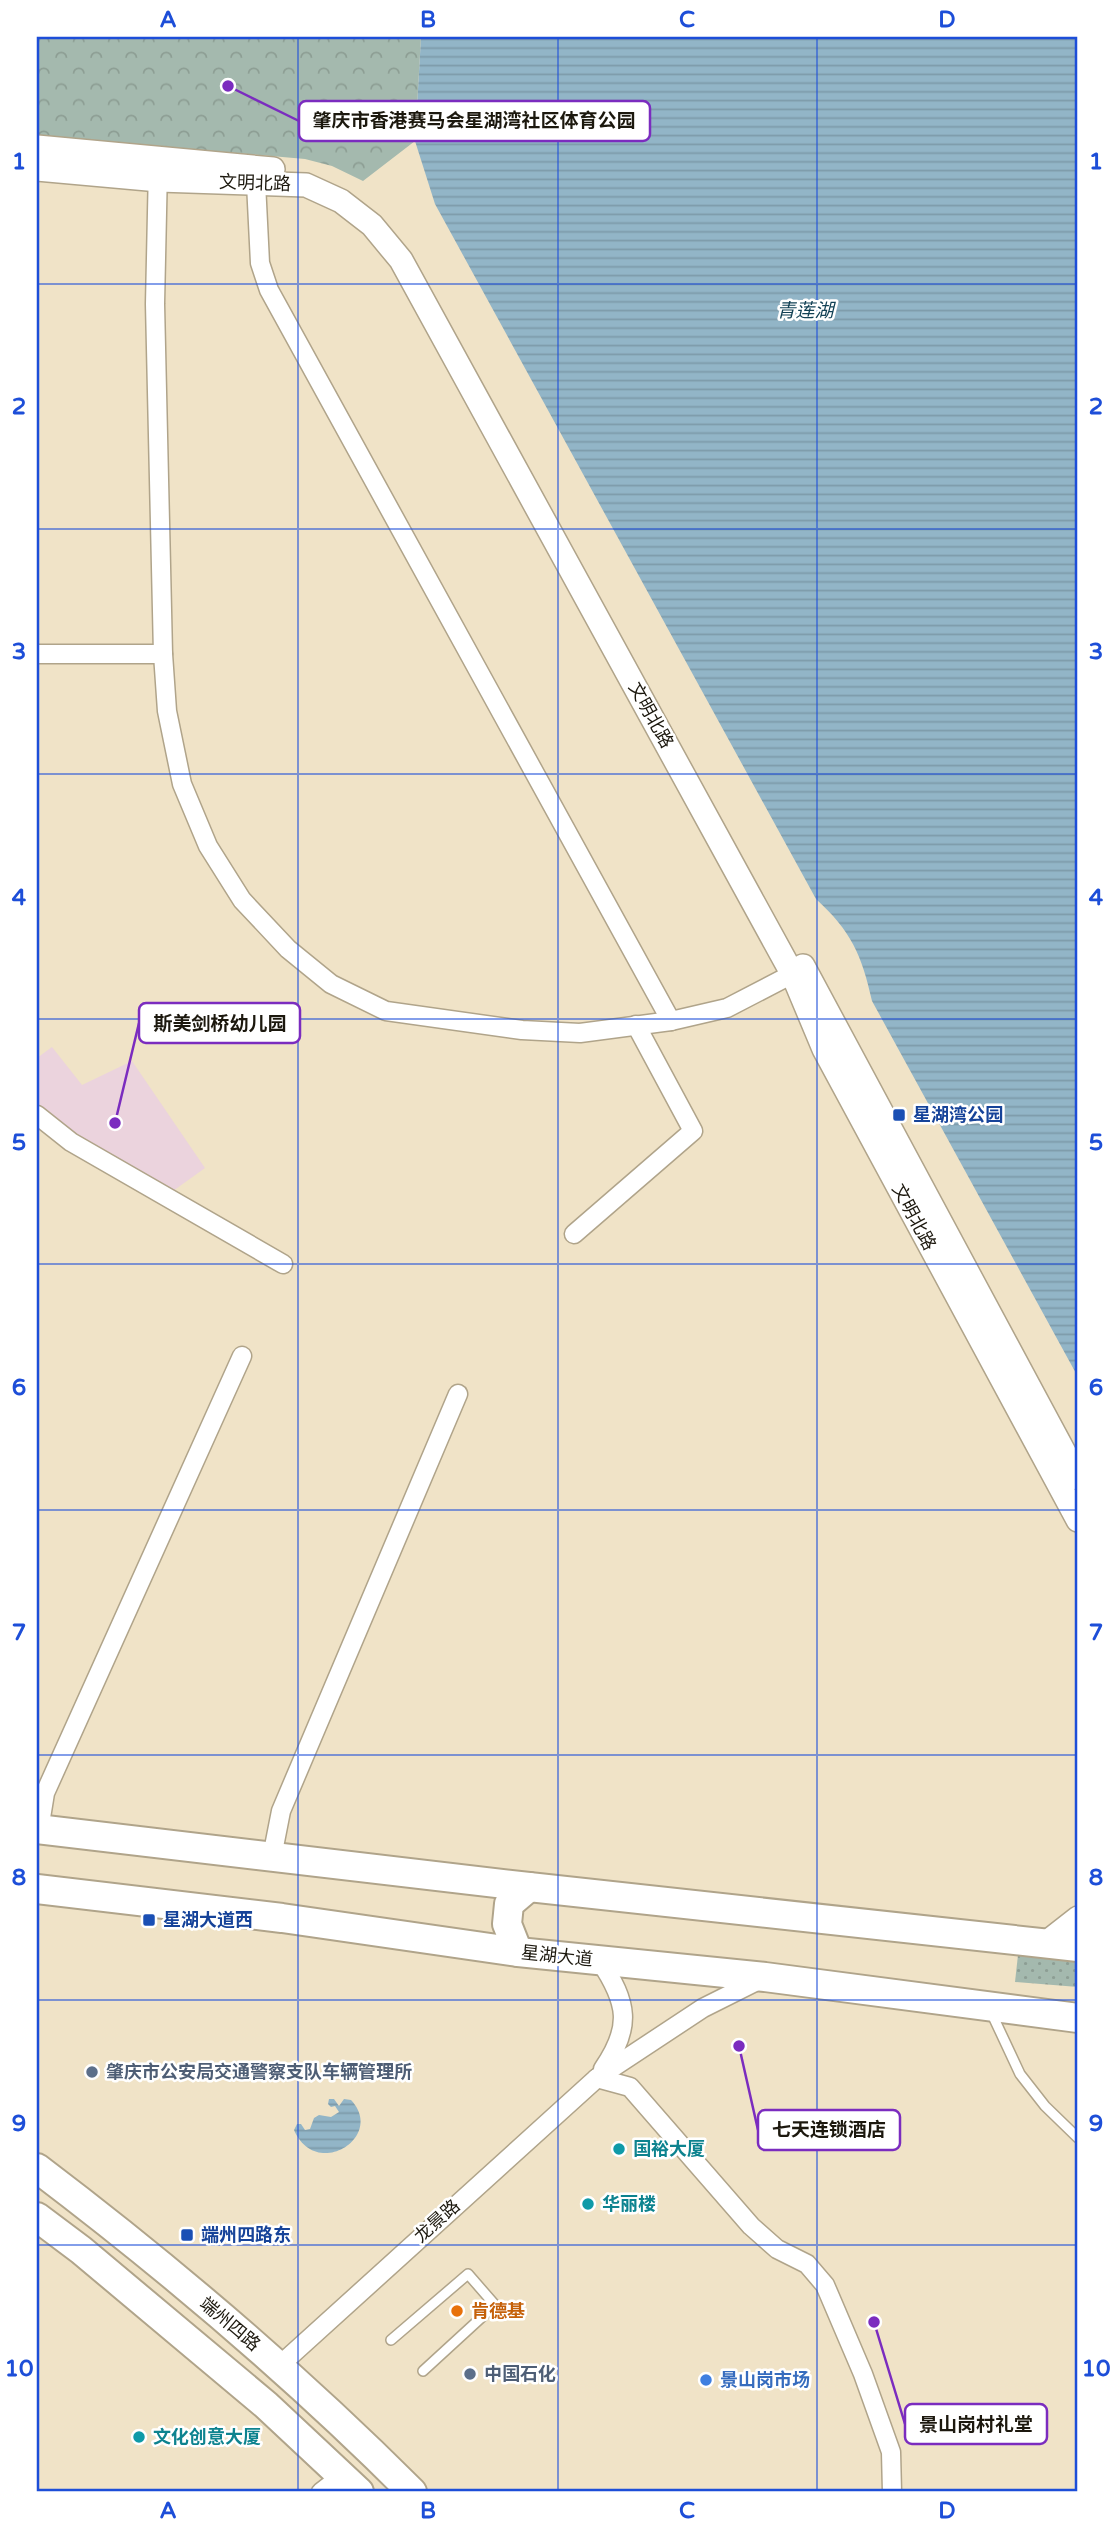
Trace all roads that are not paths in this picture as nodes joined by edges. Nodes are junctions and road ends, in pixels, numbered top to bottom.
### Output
1 (37, 147) edge
2 (37, 169) edge
3 (158, 170) junction
4 (256, 183) junction
5 (37, 654) edge
6 (163, 654) junction
7 (799, 972) junction
8 (671, 1021) junction
9 (636, 1026) junction
10 (37, 1115) edge
11 (574, 1234) dead end
12 (284, 1264) dead end
13 (242, 1356) dead end
14 (458, 1394) dead end
15 (1078, 1478) edge
16 (1078, 1520) edge
17 (38, 1830) edge
18 (272, 1857) junction
19 (529, 1887) junction
20 (37, 1889) edge
21 (1078, 1918) edge
22 (1046, 1943) junction
23 (1078, 1947) edge
24 (518, 1952) junction
25 (600, 1961) junction
26 (765, 1977) junction
27 (989, 2007) junction
28 (1078, 2018) edge
29 (597, 2078) junction
30 (1078, 2138) edge
31 (37, 2168) edge
32 (37, 2217) edge
33 (391, 2340) dead end
34 (279, 2366) junction
35 (423, 2371) dead end
36 (341, 2487) edge
37 (412, 2492) edge
38 (892, 2492) edge

1 - 3 street, 文明北路
2 - 3 street, 文明北路
3 - 4 street, 文明北路
3 - 6 street
3 - 7 street, 文明北路
4 - 7 street, 文明北路
4 - 8 street
5 - 6 street
6 - 9 street
7 - 8 street
7 - 15 street, 文明北路
7 - 16 street, 文明北路
8 - 9 street
9 - 11 street
10 - 12 street
13 - 17 street
14 - 18 street
17 - 18 main road
18 - 19 main road
19 - 22 main road
19 - 24 main road
20 - 24 main road, 星湖大道
21 - 22 street
22 - 23 main road
24 - 25 main road, 星湖大道
25 - 26 main road, 星湖大道
25 - 29 street
26 - 27 main road, 星湖大道
26 - 29 street
27 - 28 main road, 星湖大道
27 - 30 lane
29 - 34 street, 龙景路
29 - 38 street
31 - 34 main road, 端州四路
32 - 36 main road
33 - 35 lane
34 - 37 main road, 端州四路

